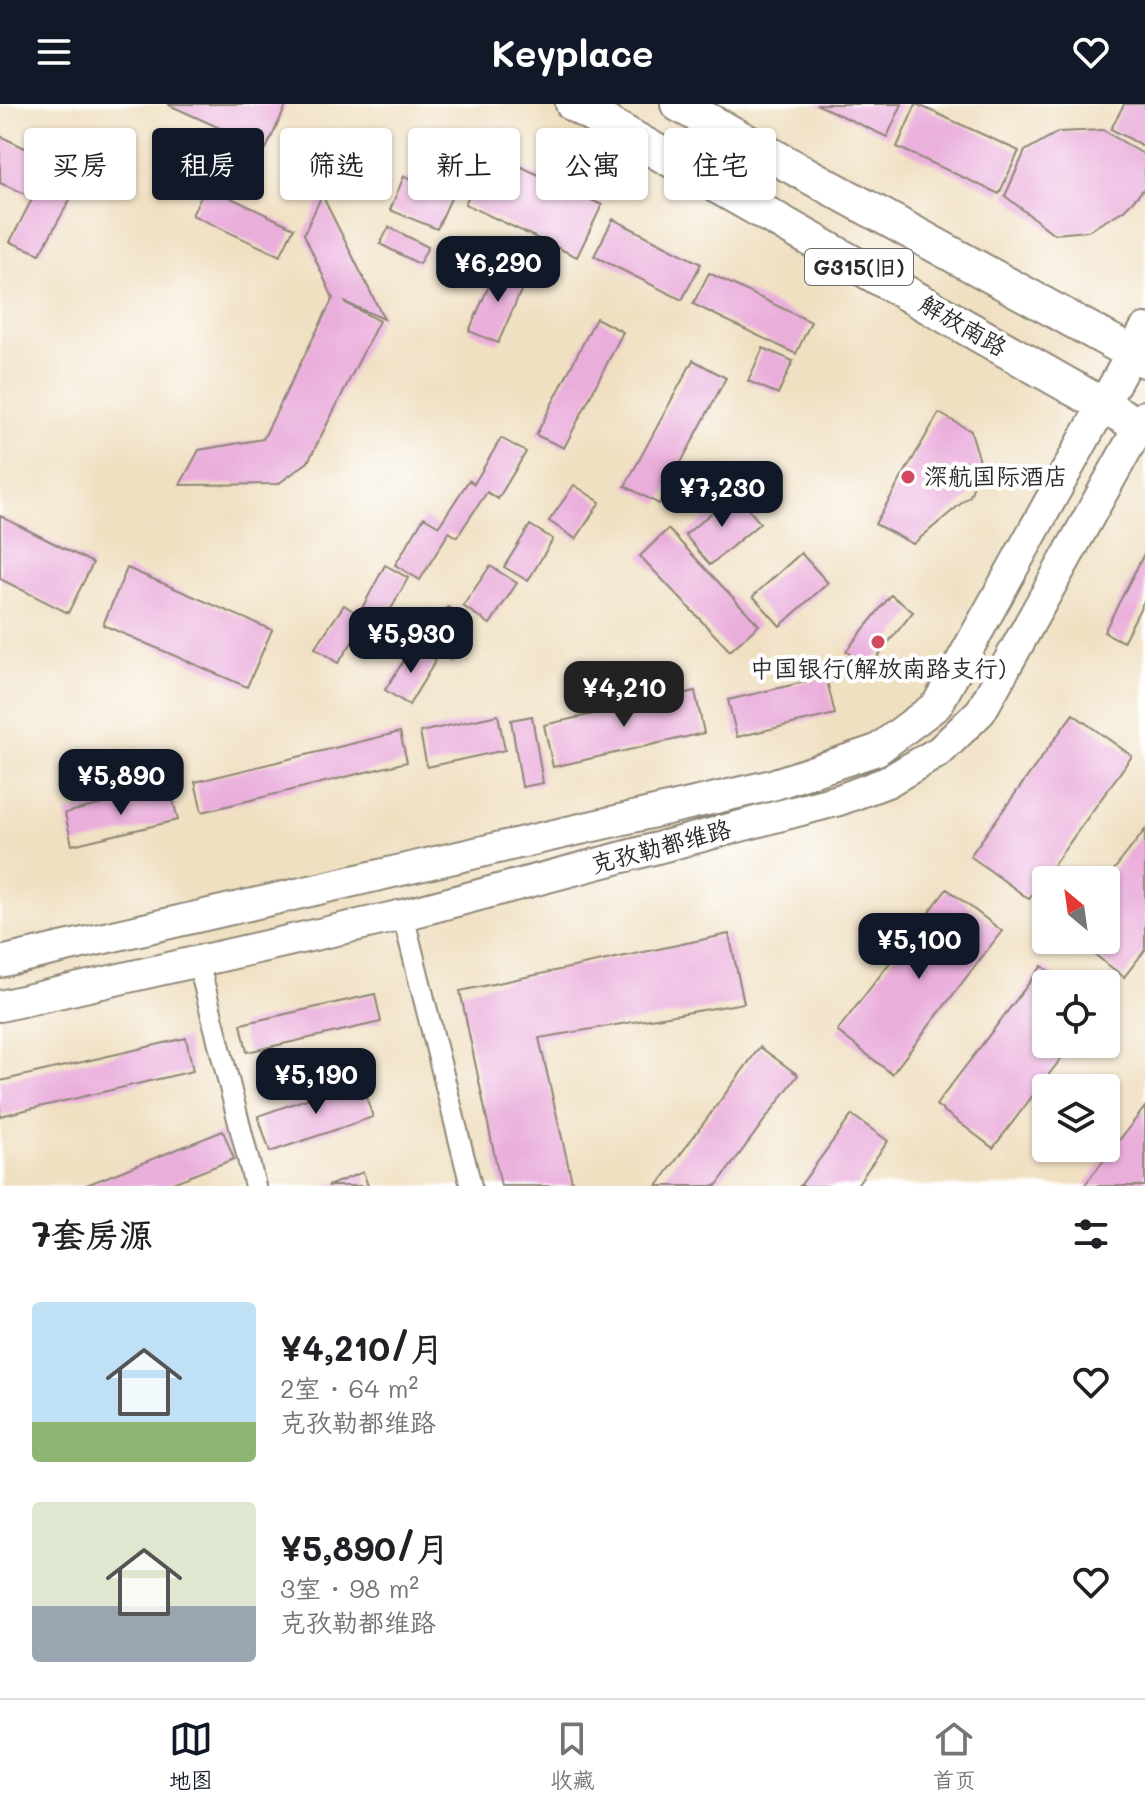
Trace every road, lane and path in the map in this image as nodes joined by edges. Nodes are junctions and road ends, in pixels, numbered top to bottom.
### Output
1 (573, 104) edge
2 (678, 104) edge
3 (1141, 347) edge
4 (1104, 406) junction
5 (1143, 424) edge
6 (403, 915) junction
7 (198, 961) junction
8 (0, 962) edge
9 (0, 1006) edge
10 (255, 1186) edge
11 (471, 1186) edge

1 - 4 main road, 解放南路 / G315(旧)
2 - 3 main road, G315(旧)
3 - 4 main road, 克孜勒都维路
4 - 5 main road, 解放南路 / G315(旧)
4 - 8 main road, 克孜勒都维路
5 - 6 main road, 克孜勒都维路
6 - 7 main road, 克孜勒都维路
6 - 11 street
7 - 9 main road, 克孜勒都维路
7 - 10 street

